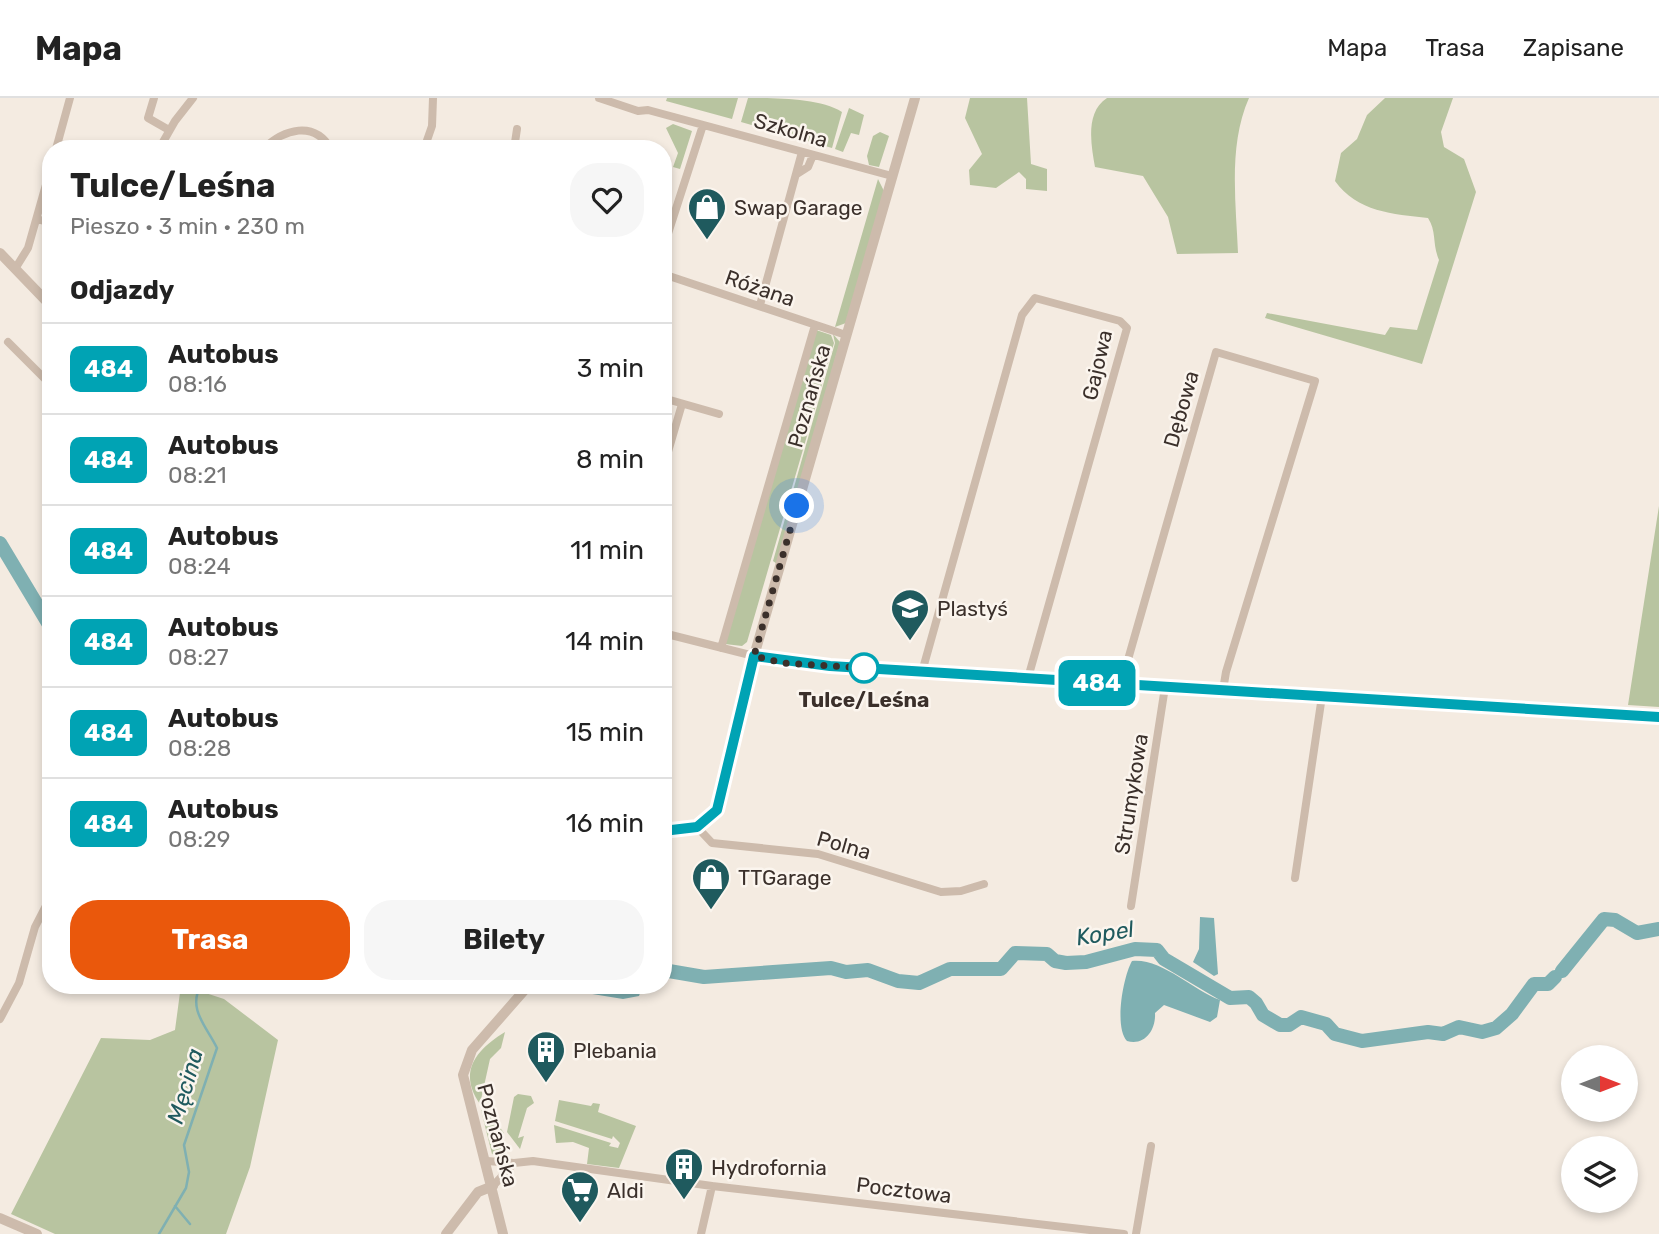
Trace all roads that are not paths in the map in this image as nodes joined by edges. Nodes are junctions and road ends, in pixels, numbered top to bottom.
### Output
1 (70, 98) edge
2 (154, 98) edge
3 (193, 98) edge
4 (433, 98) edge
5 (599, 98) edge
6 (651, 98) edge
7 (915, 98) edge
8 (648, 110) junction
9 (148, 118) junction
10 (703, 125) junction
11 (145, 128) dead end
12 (517, 129) dead end
13 (169, 130) junction
14 (58, 140) edge
15 (164, 140) edge
16 (275, 140) edge
17 (324, 140) edge
18 (427, 140) edge
19 (515, 140) edge
20 (802, 152) junction
21 (813, 155) junction
22 (797, 174) junction
23 (892, 176) junction
24 (42, 200) edge
25 (37, 219) junction
26 (42, 220) edge
27 (672, 221) edge
28 (0, 253) edge
29 (15, 269) junction
30 (672, 277) edge
31 (42, 297) edge
32 (760, 306) junction
33 (815, 325) junction
34 (846, 335) junction
35 (8, 342) dead end
36 (42, 376) edge
37 (672, 401) edge
38 (682, 404) junction
39 (719, 414) dead end
40 (672, 438) edge
41 (672, 635) edge
42 (721, 648) junction
43 (754, 656) junction
44 (922, 672) junction
45 (1028, 678) junction
46 (1121, 684) junction
47 (1165, 687) junction
48 (1223, 690) junction
49 (1322, 696) junction
50 (1659, 716) edge
51 (697, 827) junction
52 (672, 830) edge
53 (1295, 878) dead end
54 (984, 884) dead end
55 (1131, 906) dead end
56 (42, 913) edge
57 (521, 994) edge
58 (0, 1019) edge
59 (1150, 1146) dead end
60 (487, 1161) junction
61 (514, 1163) junction
62 (493, 1186) junction
63 (712, 1186) junction
64 (0, 1217) edge
65 (37, 1234) edge
66 (446, 1234) edge
67 (503, 1234) edge
68 (701, 1234) edge
69 (1124, 1234) edge
70 (1136, 1234) edge

1 - 14 street
2 - 9 street
3 - 13 street
4 - 18 street
5 - 8 street, Szkolna
6 - 8 street
7 - 23 street, Poznańska
8 - 10 street, Szkolna
9 - 11 street
9 - 13 street
10 - 20 street, Szkolna
10 - 27 street
12 - 19 street
13 - 15 street
16 - 17 street
20 - 21 street, Szkolna
20 - 22 street
21 - 22 street
21 - 23 street, Szkolna
22 - 32 street
23 - 34 street, Poznańska
24 - 25 street
25 - 26 street
25 - 29 street
28 - 29 street
29 - 31 street
30 - 32 street, Różana
32 - 33 street, Różana
33 - 34 street, Różana
33 - 42 street, Poznańska
34 - 43 street, Poznańska
35 - 36 street
37 - 38 street
38 - 39 street
38 - 40 street
41 - 42 street
42 - 43 street
43 - 44 street
43 - 51 street, Poznańska
44 - 45 street
44 - 45 street, Gajowa
45 - 46 street
46 - 47 street
46 - 48 street, Dębowa
47 - 48 street
47 - 55 street, Strumykowa
48 - 49 street
49 - 50 street
49 - 53 street
51 - 52 street
51 - 54 street, Polna
56 - 58 street
57 - 60 street, Poznańska
59 - 70 street
60 - 61 street, Pocztowa
60 - 62 street, Poznańska
61 - 62 street
61 - 63 street, Pocztowa
62 - 66 street
62 - 67 street, Poznańska
63 - 68 street
63 - 69 street, Pocztowa
64 - 65 street

